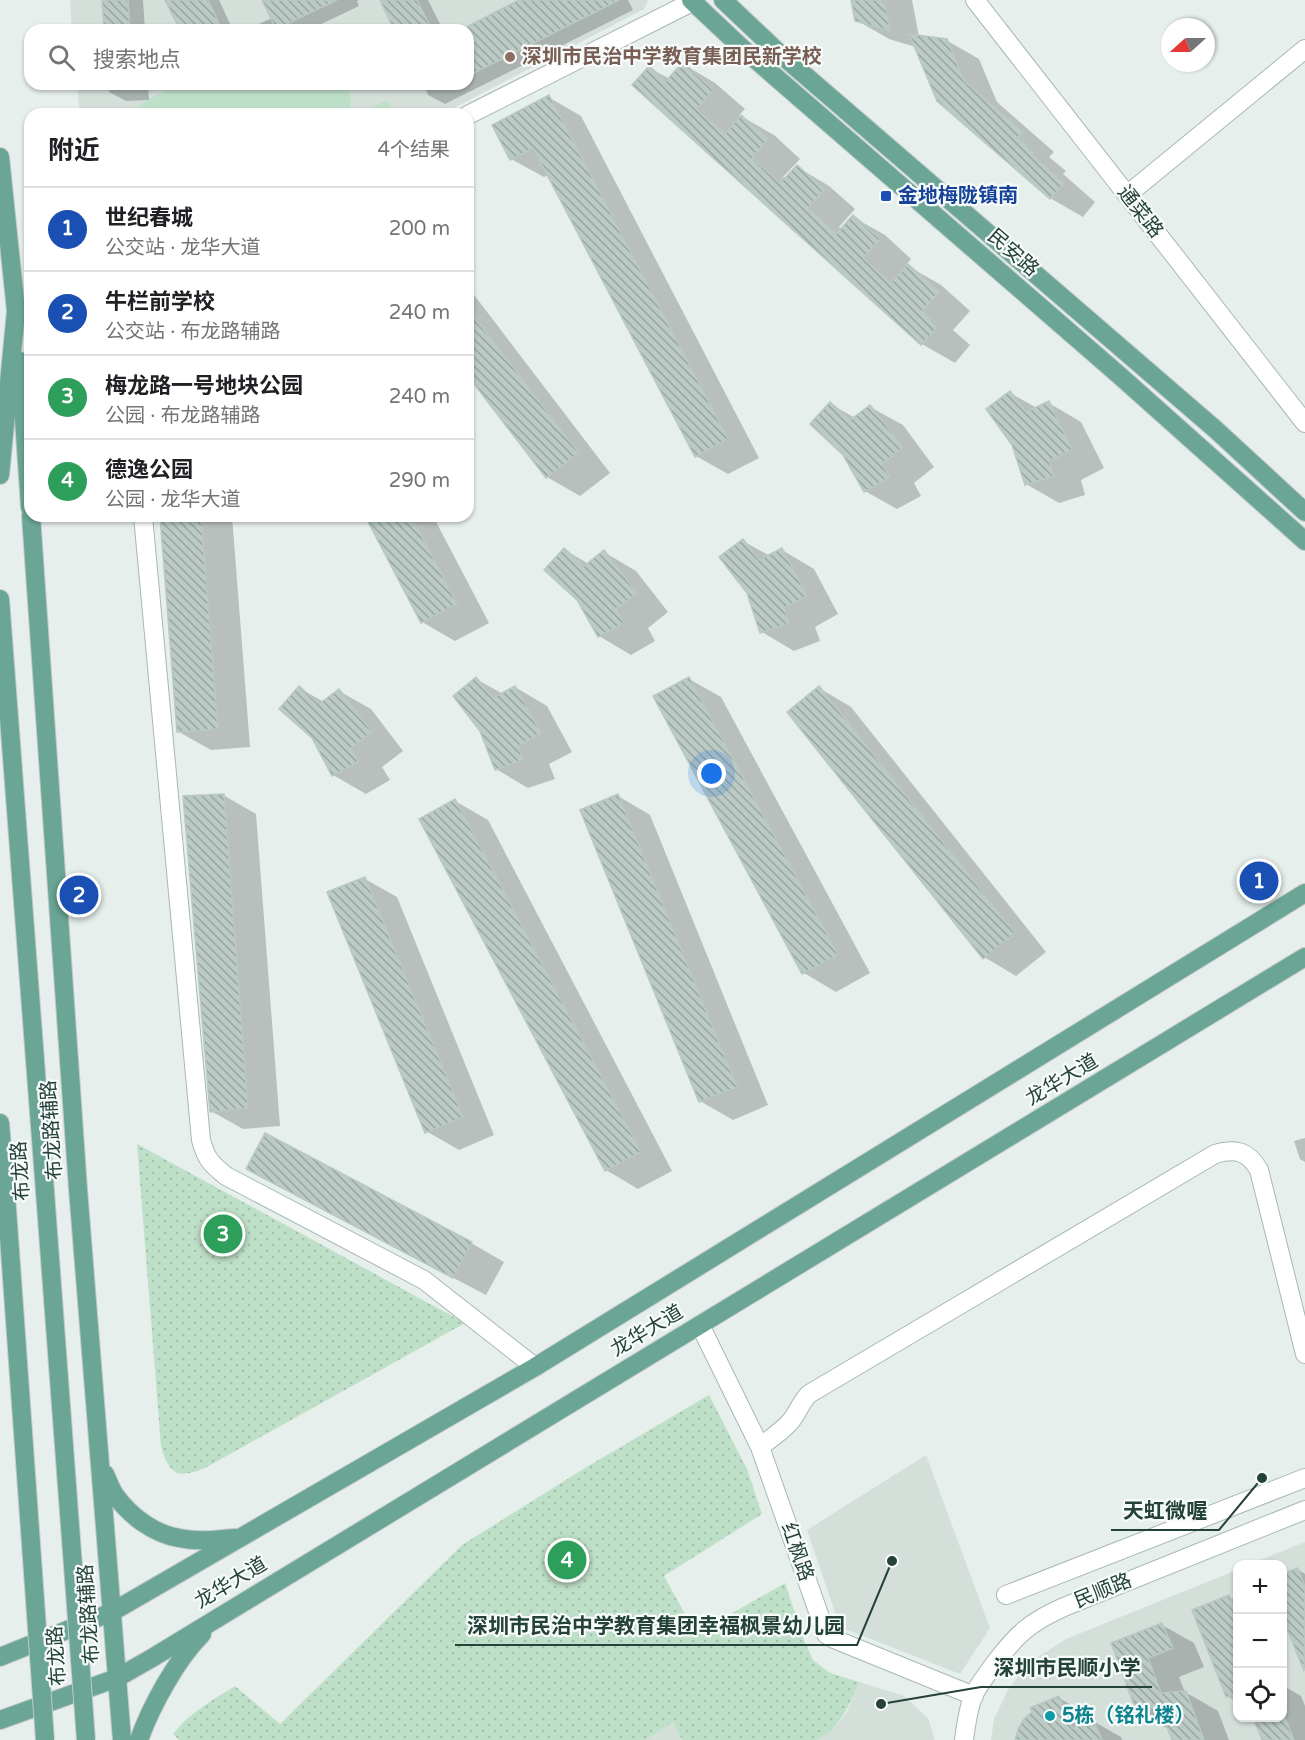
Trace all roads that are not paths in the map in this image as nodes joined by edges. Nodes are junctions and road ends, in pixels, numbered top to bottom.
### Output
1 (723, 0) edge
2 (975, 0) edge
3 (691, 1) edge
4 (1305, 50) edge
5 (474, 112) edge
6 (0, 157) edge
7 (1126, 195) junction
8 (16, 311) junction
9 (24, 423) edge
10 (1305, 423) edge
11 (0, 475) edge
12 (1305, 512) edge
13 (31, 522) edge
14 (144, 522) edge
15 (1305, 540) edge
16 (0, 599) edge
17 (1305, 893) edge
18 (1305, 957) edge
19 (0, 1123) edge
20 (700, 1325) junction
21 (1305, 1354) edge
22 (535, 1367) junction
23 (760, 1447) junction
24 (100, 1460) junction
25 (1305, 1478) edge
26 (1305, 1510) edge
27 (239, 1538) junction
28 (1006, 1595) dead end
29 (111, 1612) junction
30 (220, 1616) junction
31 (0, 1657) edge
32 (117, 1678) junction
33 (974, 1696) junction
34 (0, 1720) edge
35 (45, 1740) edge
36 (86, 1740) edge
37 (122, 1740) edge
38 (140, 1740) edge
39 (964, 1740) edge

1 - 12 main road, 民安路
2 - 7 street, 通菜路
3 - 5 street
3 - 15 main road, 民安路
4 - 7 street
6 - 8 main road
7 - 10 street, 通菜路
8 - 9 main road
8 - 11 main road
13 - 24 main road, 布龙路辅路
14 - 22 street
16 - 36 main road, 布龙路, bridge
17 - 22 main road, 龙华大道
18 - 20 main road, 龙华大道
19 - 35 main road, 布龙路, bridge
20 - 23 street, 红枫路
20 - 30 main road, 龙华大道
21 - 23 street
22 - 27 main road, 龙华大道
23 - 33 street, 红枫路
24 - 27 main road
24 - 29 main road, 布龙路辅路
25 - 28 street
26 - 33 street, 民顺路
27 - 29 main road, 龙华大道
29 - 31 main road, 龙华大道
29 - 32 main road, 布龙路辅路
30 - 32 main road, 龙华大道
30 - 38 main road
32 - 34 main road, 龙华大道
32 - 37 main road, 布龙路辅路
33 - 39 street, 民顺路

